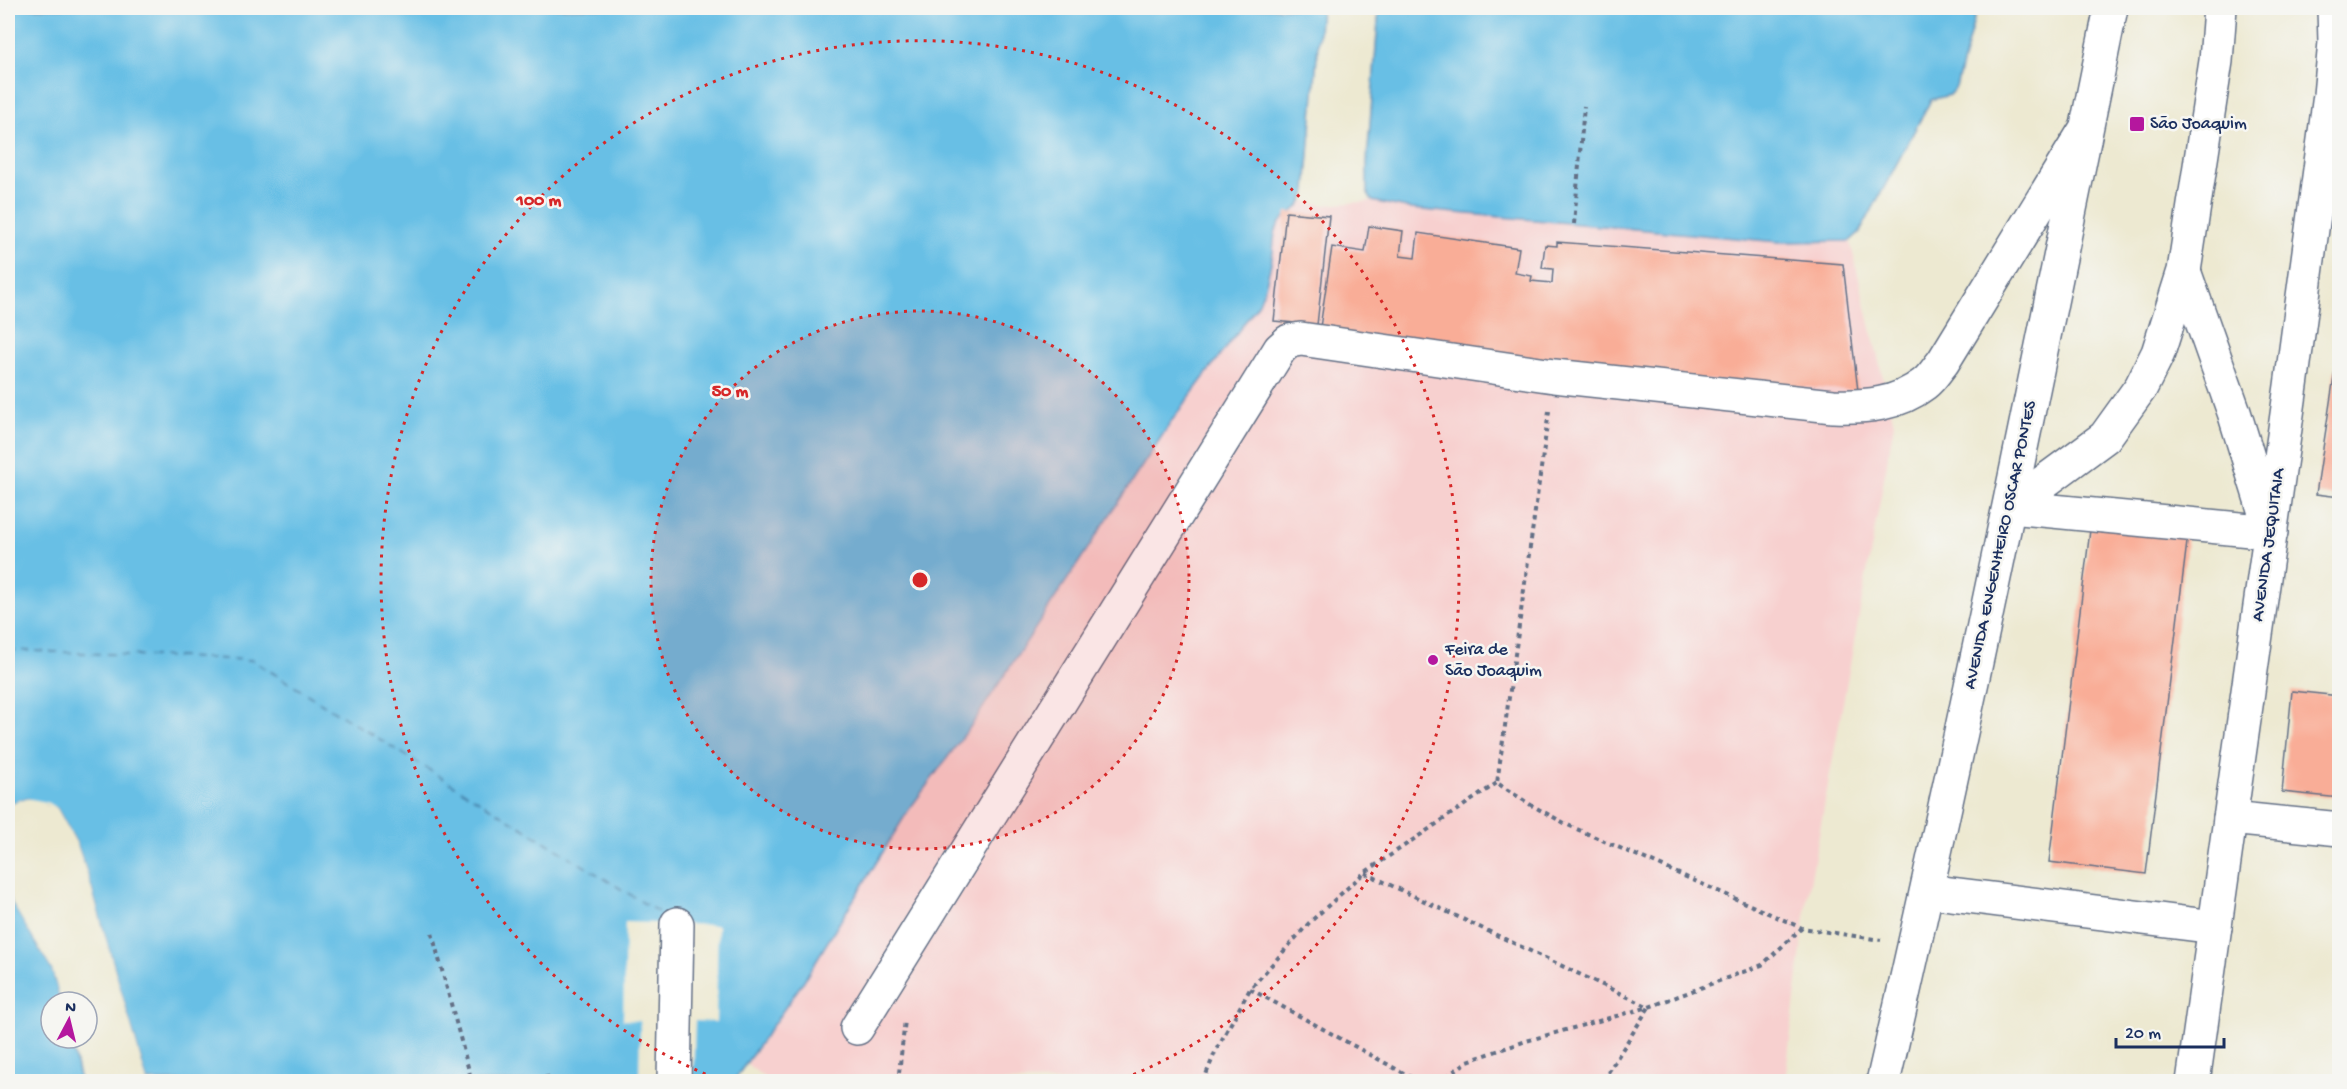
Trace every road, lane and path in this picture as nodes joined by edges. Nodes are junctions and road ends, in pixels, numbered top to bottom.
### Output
1 (2111, 8) edge
2 (2220, 8) edge
3 (2334, 8) edge
4 (2337, 41) edge
5 (1584, 106) dead end
6 (2086, 128) junction
7 (1574, 224) dead end
8 (2184, 271) junction
9 (1554, 376) junction
10 (2010, 507) junction
11 (2271, 532) junction
12 (1497, 783) junction
13 (2230, 818) junction
14 (2340, 829) edge
15 (1364, 873) junction
16 (1928, 891) junction
17 (676, 924) dead end
18 (2215, 927) junction
19 (1802, 928) junction
20 (432, 933) dead end
21 (1915, 945) junction
22 (1250, 989) junction
23 (1649, 1007) junction
24 (857, 1028) dead end
25 (547, 1075) dead end
26 (472, 1082) edge
27 (548, 1082) edge
28 (674, 1082) edge
29 (1203, 1082) edge
30 (1420, 1082) edge
31 (1439, 1082) edge
32 (1602, 1082) edge
33 (1883, 1082) edge
34 (2193, 1082) edge

1 - 6 main road, AVENIDA ENGENHEIRO OSCAR PONTES
2 - 8 main road
3 - 4 main road, AVENIDA JEQUITAIA
4 - 11 main road, AVENIDA JEQUITAIA
5 - 7 path
6 - 9 main road
6 - 10 main road, AVENIDA ENGENHEIRO OSCAR PONTES
8 - 10 main road
8 - 11 main road
9 - 12 path
9 - 24 main road
10 - 11 main road
10 - 16 main road, AVENIDA ENGENHEIRO OSCAR PONTES
11 - 13 main road, AVENIDA JEQUITAIA
12 - 15 path
12 - 19 path
13 - 14 main road
13 - 18 main road, AVENIDA JEQUITAIA
15 - 22 path
15 - 23 path
16 - 18 main road
16 - 21 main road, AVENIDA ENGENHEIRO OSCAR PONTES
17 - 28 main road
18 - 34 main road, AVENIDA JEQUITAIA
19 - 21 path
19 - 23 path
20 - 26 path
21 - 33 main road, AVENIDA ENGENHEIRO OSCAR PONTES
22 - 29 path
22 - 30 path
23 - 31 path
23 - 32 path
25 - 27 path

